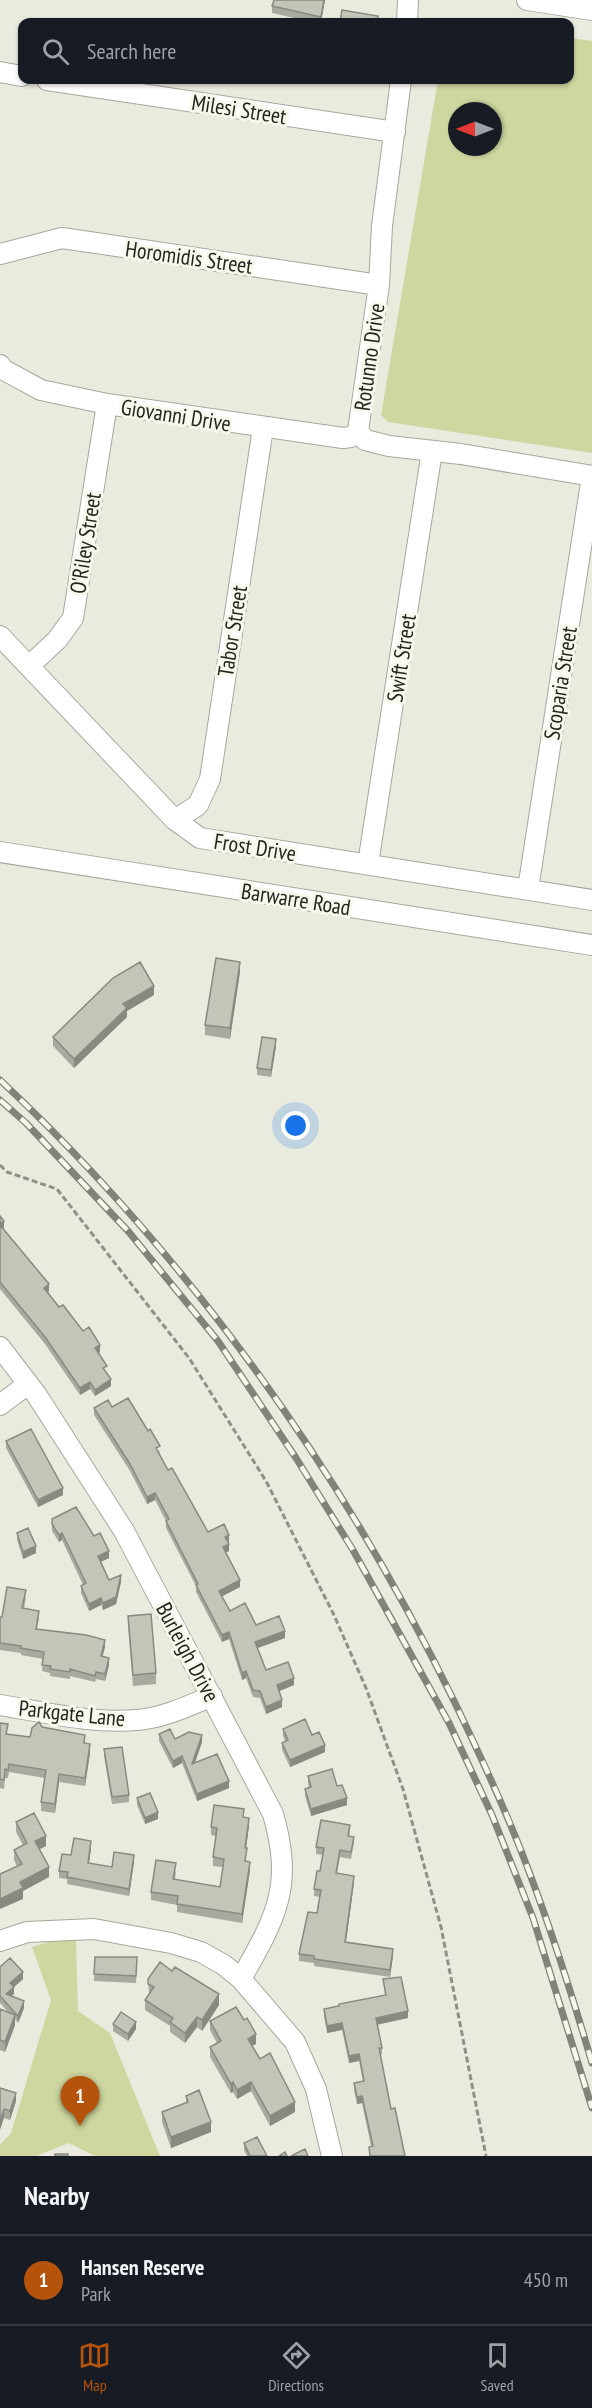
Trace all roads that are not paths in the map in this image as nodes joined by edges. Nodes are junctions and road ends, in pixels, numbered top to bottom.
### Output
1 (408, 0) edge
2 (526, 0) edge
3 (547, 2) edge
4 (592, 10) edge
5 (407, 18) edge
6 (0, 72) edge
7 (18, 75) edge
8 (74, 84) edge
9 (401, 84) edge
10 (395, 132) junction
11 (0, 254) edge
12 (379, 285) junction
13 (0, 365) edge
14 (107, 404) junction
15 (263, 428) junction
16 (358, 431) junction
17 (432, 451) junction
18 (592, 476) edge
19 (0, 636) edge
20 (29, 666) junction
21 (175, 820) junction
22 (0, 852) edge
23 (368, 864) junction
24 (528, 889) junction
25 (592, 900) edge
26 (592, 945) edge
27 (0, 1347) edge
28 (28, 1384) junction
29 (0, 1405) edge
30 (212, 1696) junction
31 (0, 1705) edge
32 (0, 1941) edge
33 (241, 1979) junction
34 (332, 2156) edge

1 - 5 street
2 - 3 street
3 - 4 street
6 - 7 street
8 - 10 street, Milesi Street
9 - 10 street, Rotunno Drive
10 - 12 street, Rotunno Drive
11 - 12 street, Horomidis Street
12 - 16 street, Rotunno Drive
13 - 14 street, Giovanni Drive
14 - 15 street, Giovanni Drive
14 - 20 street, O'Riley Street
15 - 16 street, Giovanni Drive
15 - 21 street, Tabor Street
16 - 17 street, Rotunno Drive
17 - 18 street, Rotunno Drive
17 - 23 street, Swift Street
18 - 24 street, Scoparia Street
19 - 20 street, Frost Drive
20 - 21 street, Frost Drive
21 - 23 street, Frost Drive
22 - 26 street, Barwarre Road
23 - 24 street, Frost Drive
24 - 25 street, Frost Drive
27 - 28 street, Burleigh Drive
28 - 29 street
28 - 30 street, Burleigh Drive
30 - 31 street, Parkgate Lane
30 - 33 street, Burleigh Drive
32 - 33 street
33 - 34 street

